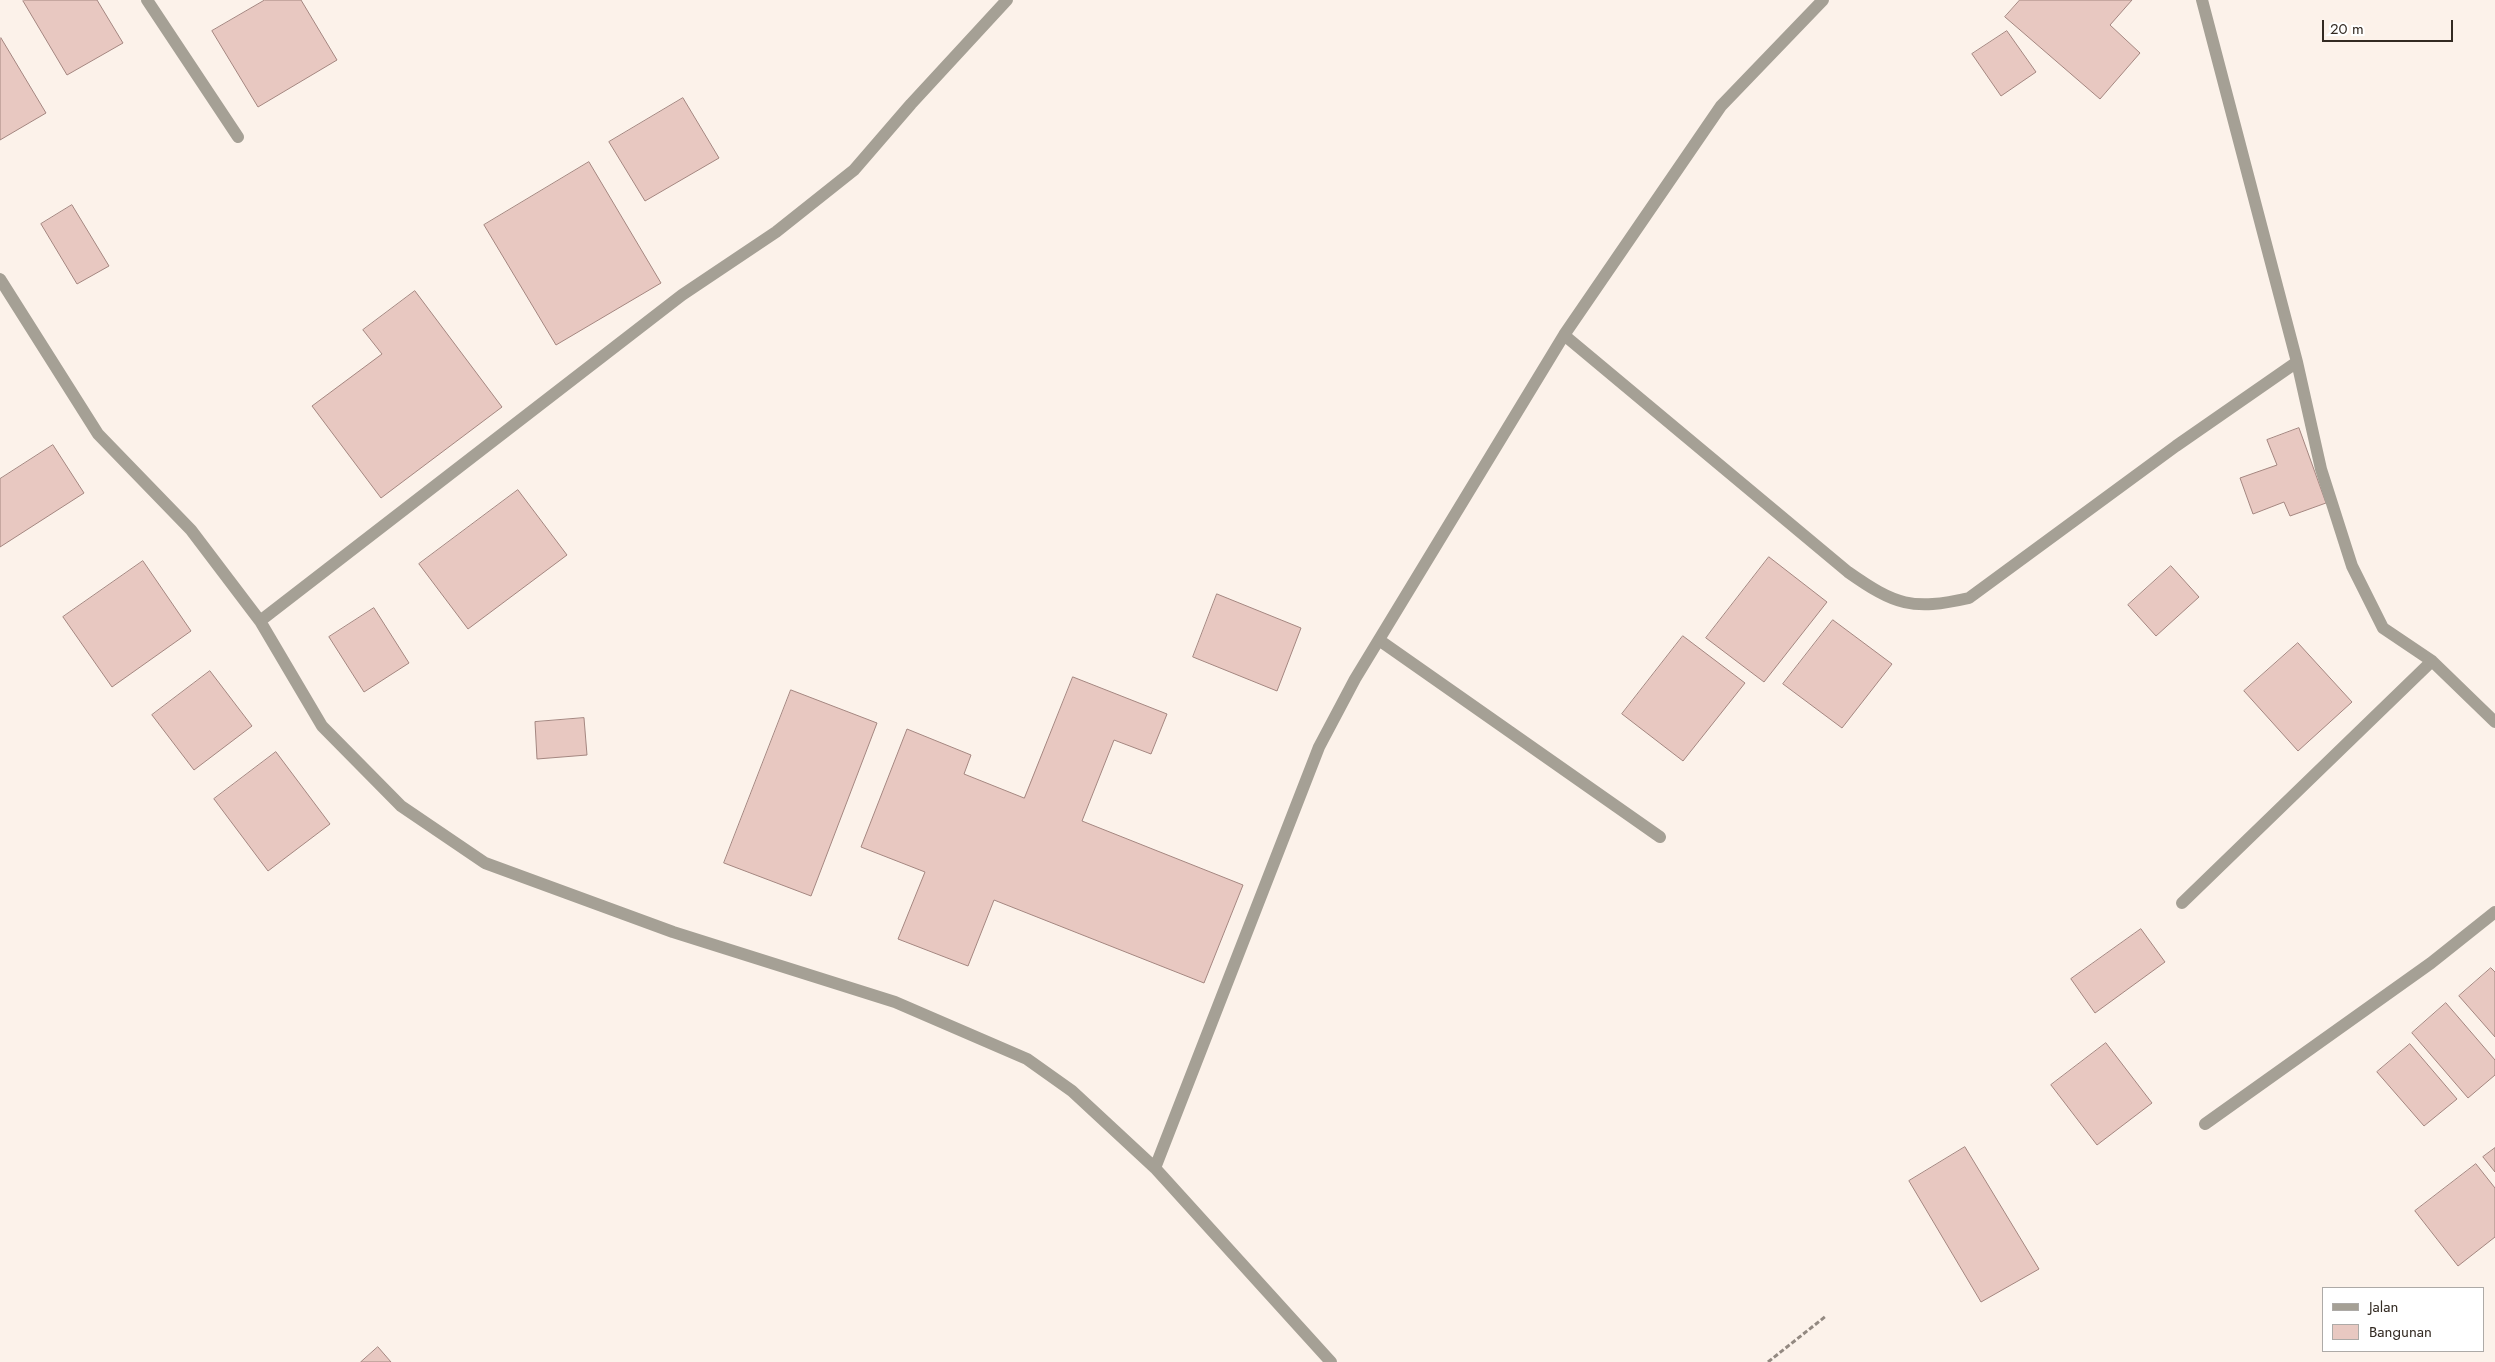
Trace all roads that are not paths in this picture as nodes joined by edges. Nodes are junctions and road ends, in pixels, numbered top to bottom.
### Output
1 (147, 0) edge
2 (1007, 0) edge
3 (1823, 0) edge
4 (2202, 0) edge
5 (238, 137) dead end
6 (0, 279) edge
7 (1564, 335) junction
8 (2297, 362) junction
9 (260, 621) junction
10 (1379, 640) junction
11 (2432, 661) junction
12 (2495, 722) edge
13 (1660, 838) dead end
14 (2182, 903) dead end
15 (2495, 912) edge
16 (2206, 1124) dead end
17 (1155, 1168) junction
18 (1331, 1362) edge

1 - 5 street
2 - 9 street
3 - 7 street
4 - 8 street
6 - 9 street
7 - 8 street
7 - 10 street
8 - 11 street
9 - 17 street
10 - 13 street
10 - 17 street
11 - 12 street
11 - 14 street
15 - 16 street
17 - 18 street

